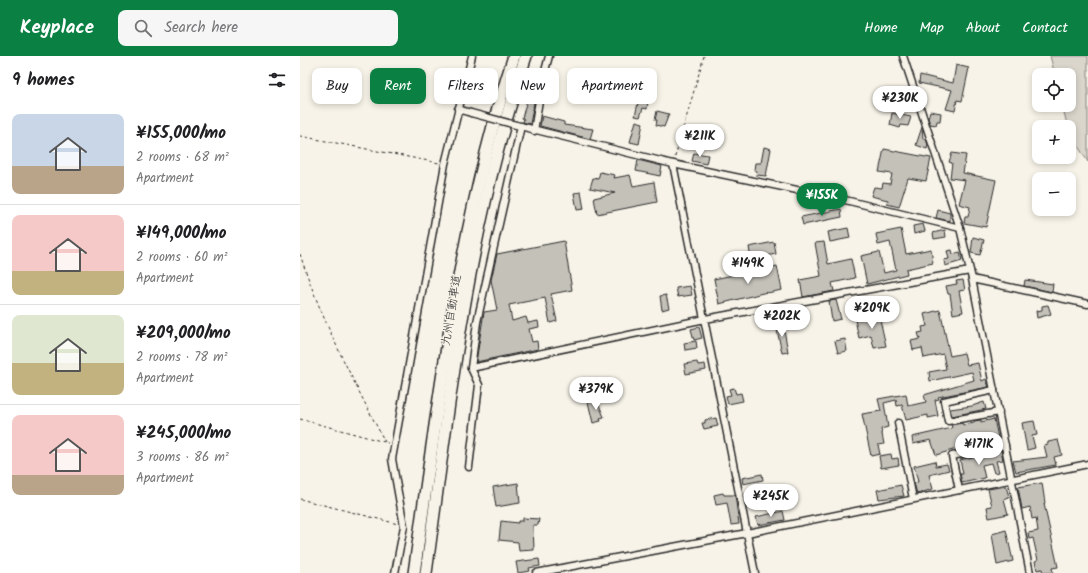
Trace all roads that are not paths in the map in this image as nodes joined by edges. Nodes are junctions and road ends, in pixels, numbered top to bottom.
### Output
1 (472, 56) edge
2 (514, 56) edge
3 (526, 56) edge
4 (549, 56) edge
5 (903, 56) edge
6 (458, 109) junction
7 (518, 126) junction
8 (534, 131) junction
9 (673, 164) junction
10 (960, 228) junction
11 (970, 270) junction
12 (972, 278) junction
13 (1088, 304) edge
14 (705, 319) junction
15 (471, 368) junction
16 (994, 390) junction
17 (998, 412) junction
18 (898, 423) dead end
19 (1005, 445) junction
20 (1088, 464) edge
21 (469, 467) dead end
22 (1012, 479) junction
23 (959, 490) junction
24 (913, 499) junction
25 (747, 533) junction
26 (395, 573) edge
27 (414, 573) edge
28 (426, 573) edge
29 (536, 573) edge
30 (755, 573) edge
31 (1030, 573) edge

1 - 6 street
2 - 27 highway, 九州自動車道
3 - 28 highway, 九州自動車道
4 - 8 street
5 - 10 street
6 - 7 street, bridge
6 - 26 street
7 - 8 street
7 - 15 street
8 - 9 street
9 - 10 street
9 - 14 street
10 - 11 street
11 - 12 street
11 - 14 street
12 - 13 street
12 - 16 street
14 - 15 street
14 - 25 street
15 - 21 street
16 - 17 street
16 - 17 street
17 - 19 street
18 - 24 street
19 - 22 street
19 - 23 street
20 - 22 street
22 - 23 street
22 - 31 street
23 - 24 street
24 - 25 street
25 - 29 street
25 - 30 street

